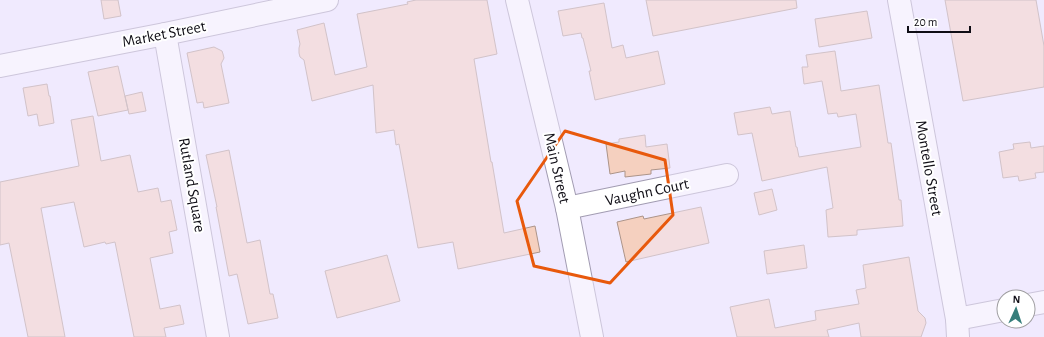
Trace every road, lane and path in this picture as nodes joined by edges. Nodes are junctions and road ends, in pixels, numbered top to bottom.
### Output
1 (327, 0) edge
2 (517, 0) edge
3 (899, 0) edge
4 (165, 34) junction
5 (0, 66) edge
6 (726, 175) dead end
7 (567, 208) junction
8 (996, 313) edge
9 (957, 328) edge
10 (218, 337) edge
11 (592, 337) edge

1 - 4 main road, Market Street
2 - 7 main road, Main Street
3 - 9 main road, Montello Street
4 - 5 main road, Market Street
4 - 10 main road, Rutland Square
6 - 7 main road, Vaughn Court
7 - 11 main road, Main Street
8 - 9 main road

